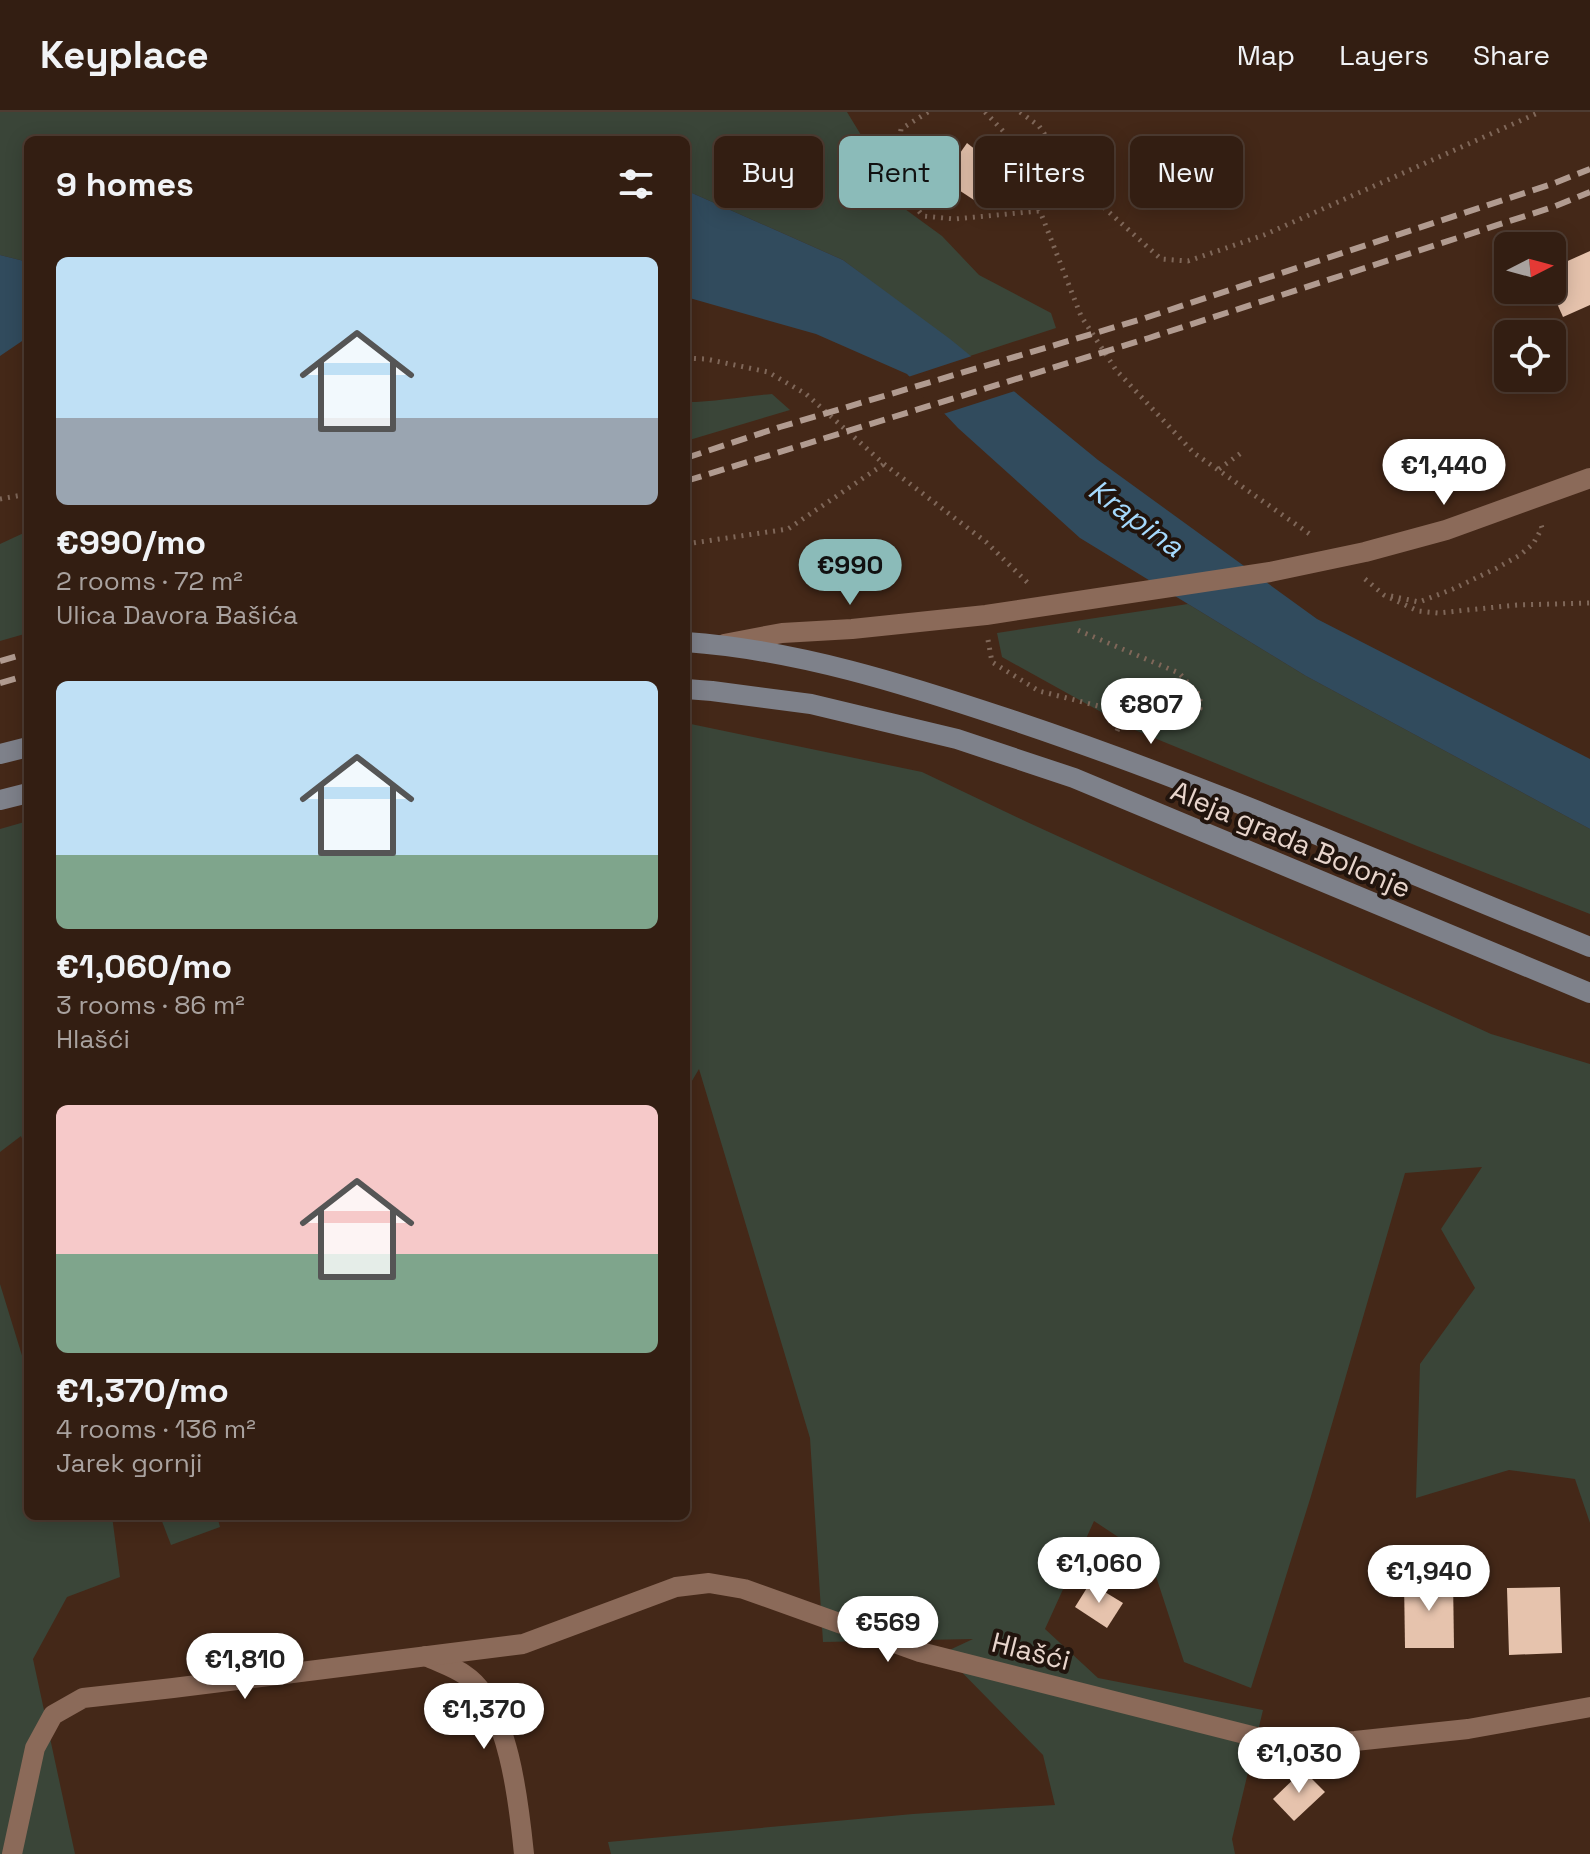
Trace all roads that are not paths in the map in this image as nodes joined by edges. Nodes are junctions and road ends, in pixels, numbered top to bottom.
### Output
1 (1590, 478) edge
2 (690, 642) edge
3 (720, 644) junction
4 (690, 689) edge
5 (24, 748) edge
6 (0, 754) edge
7 (24, 794) edge
8 (0, 800) edge
9 (1590, 947) edge
10 (1590, 993) edge
11 (426, 1656) junction
12 (1590, 1707) edge
13 (12, 1854) edge
14 (524, 1854) edge

1 - 3 street
2 - 3 main road, Aleja grada Bolonje
3 - 9 main road, Aleja grada Bolonje
4 - 10 main road, Aleja grada Bolonje
5 - 6 main road
7 - 8 main road
11 - 12 street, Hlašći
11 - 13 street, Hlašći
11 - 14 street

